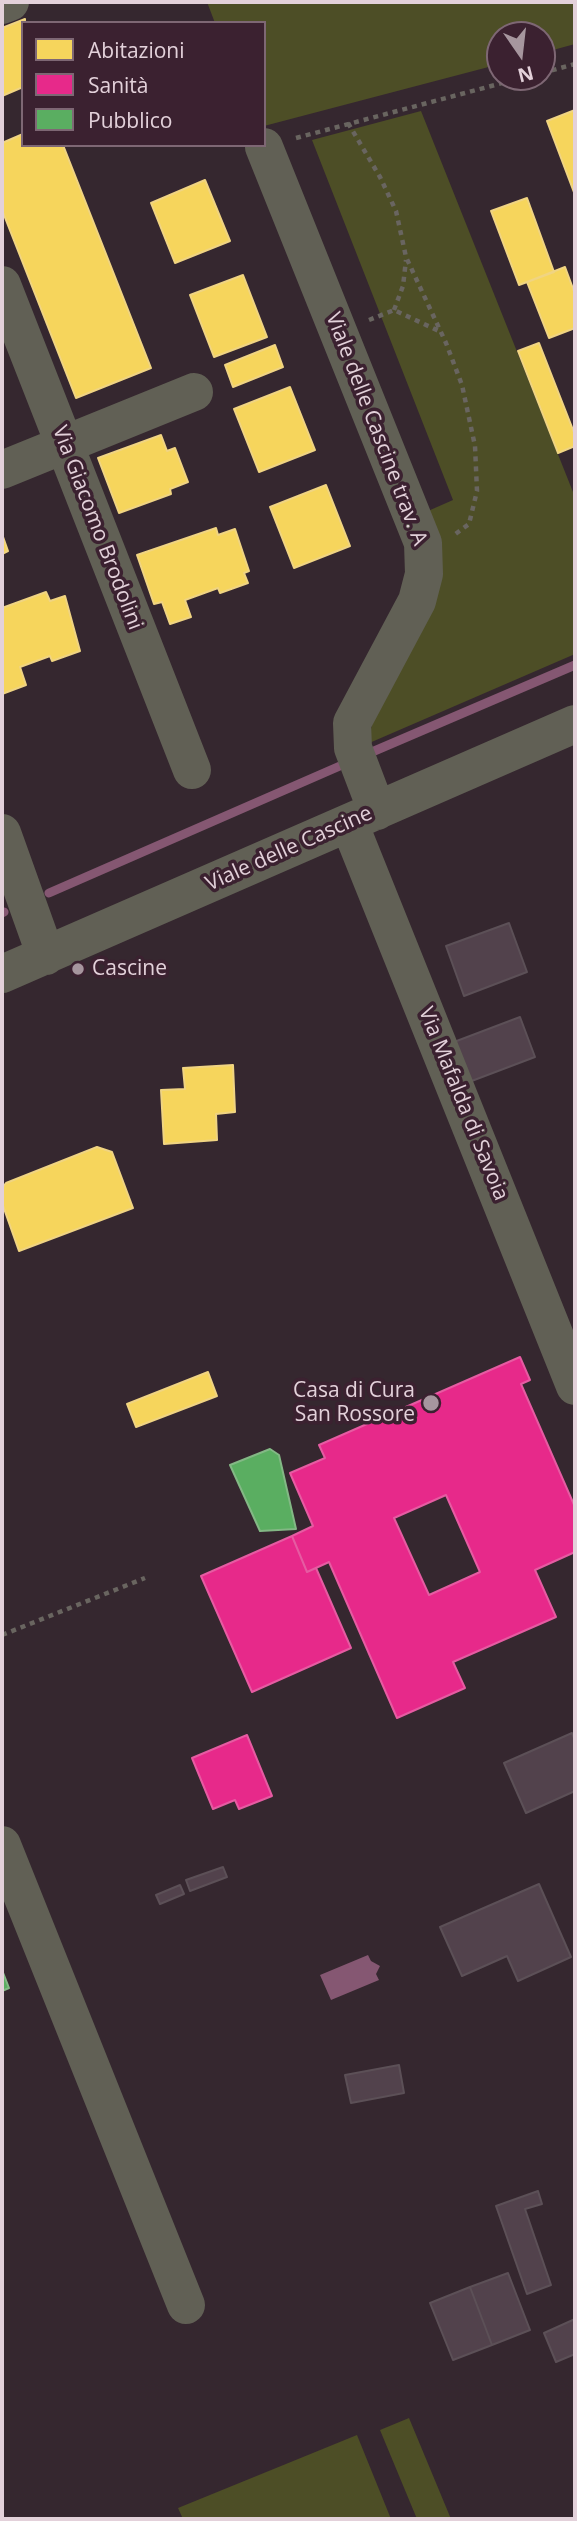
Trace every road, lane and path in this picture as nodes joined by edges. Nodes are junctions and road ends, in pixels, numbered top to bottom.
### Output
1 (10, 2) edge
2 (2, 5) edge
3 (575, 64) edge
4 (556, 69) edge
5 (486, 87) edge
6 (348, 123) junction
7 (266, 146) edge
8 (264, 147) edge
9 (406, 257) junction
10 (2, 285) edge
11 (394, 310) junction
12 (340, 332) junction
13 (442, 332) junction
14 (194, 392) dead end
15 (65, 445) junction
16 (2, 470) edge
17 (449, 536) dead end
18 (575, 724) edge
19 (192, 771) dead end
20 (363, 817) junction
21 (2, 833) edge
22 (46, 956) junction
23 (2, 974) edge
24 (575, 1386) edge
25 (145, 1578) dead end
26 (2, 1635) edge
27 (2, 1845) edge
28 (186, 2305) dead end

1 - 2 street
3 - 4 path
5 - 6 path
6 - 7 path
6 - 9 path
8 - 12 street, Viale delle Cascine trav. A
9 - 11 path
9 - 13 path
10 - 15 street, Via Giacomo Brodolini
11 - 12 path
11 - 13 path
12 - 20 street, Viale delle Cascine trav. A
13 - 17 path
14 - 15 street
15 - 16 street
15 - 19 street, Via Giacomo Brodolini
18 - 20 street, Viale delle Cascine
20 - 22 street, Viale delle Cascine
20 - 24 street, Via Mafalda di Savoia
21 - 22 street
22 - 23 street, Viale delle Cascine
25 - 26 path
27 - 28 street

